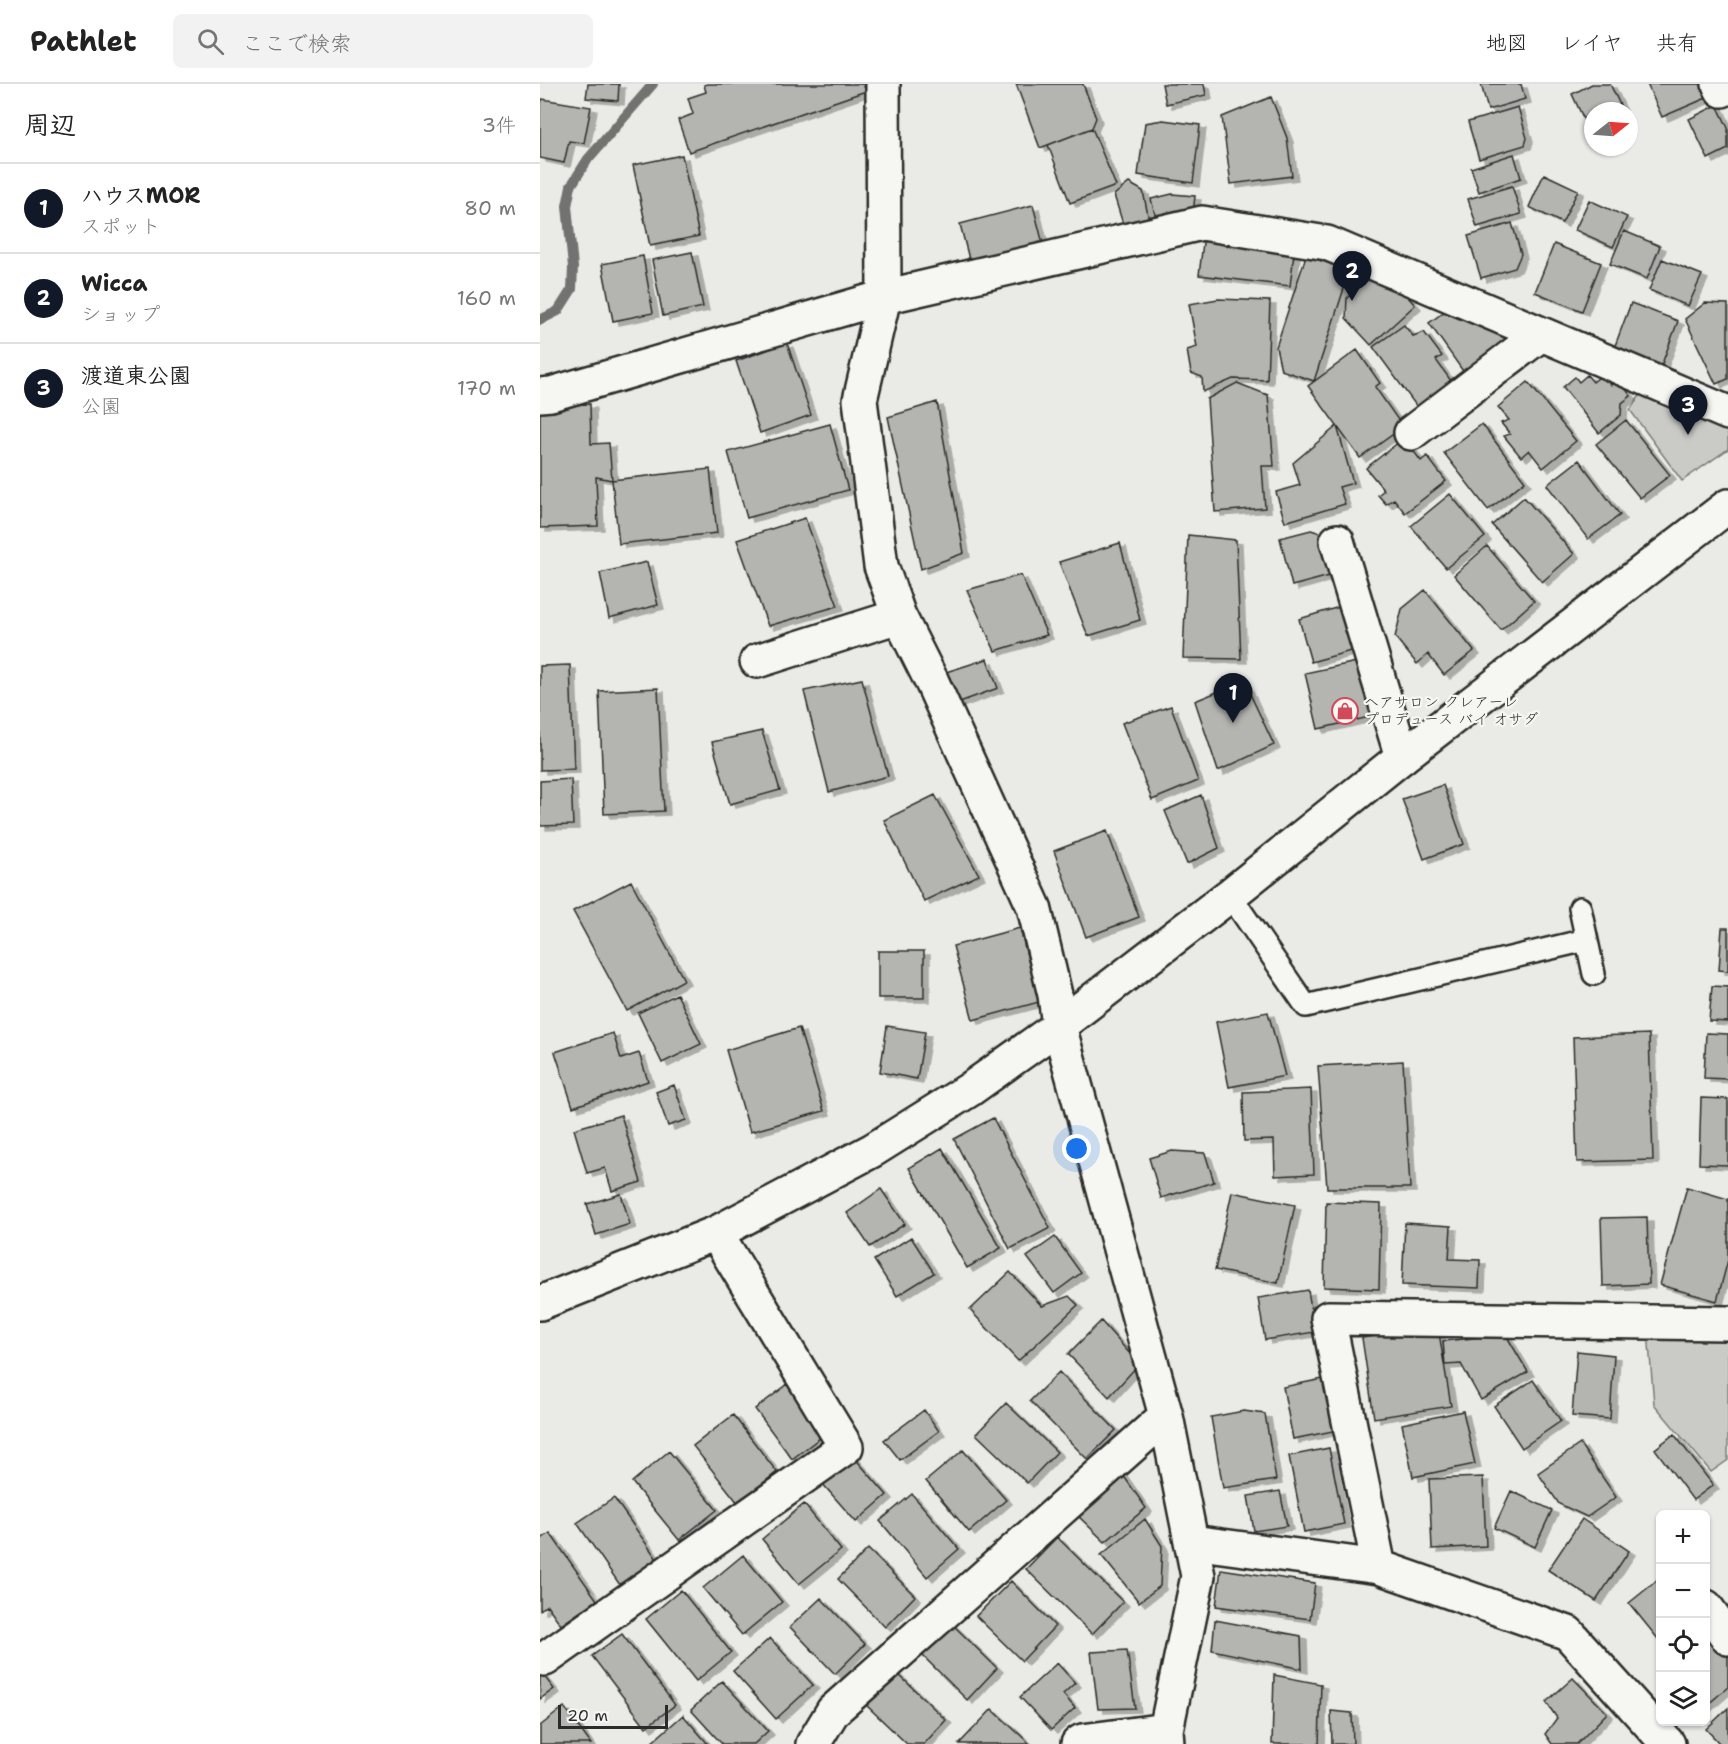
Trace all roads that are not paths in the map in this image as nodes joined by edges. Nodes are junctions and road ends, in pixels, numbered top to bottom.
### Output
1 (884, 84) edge
2 (884, 297) junction
3 (1541, 334) junction
4 (540, 395) edge
5 (1728, 413) edge
6 (1411, 433) dead end
7 (1728, 506) edge
8 (1337, 541) dead end
9 (899, 616) junction
10 (757, 661) dead end
11 (1402, 757) junction
12 (1230, 895) junction
13 (1580, 908) dead end
14 (1586, 940) junction
15 (1594, 974) dead end
16 (1059, 1026) junction
17 (716, 1233) junction
18 (540, 1303) edge
19 (1728, 1323) edge
20 (1166, 1416) junction
21 (1192, 1542) junction
22 (1379, 1567) junction
23 (1710, 1613) edge
24 (1728, 1638) edge
25 (545, 1659) dead end
26 (1166, 1737) edge
27 (813, 1744) edge
28 (1078, 1744) edge
29 (1668, 1744) edge

1 - 2 street
2 - 3 street
2 - 4 street
2 - 9 street
3 - 5 street
3 - 6 street
7 - 11 street
8 - 11 street
9 - 10 street
9 - 16 street
11 - 12 street
12 - 14 lane
12 - 16 street
13 - 14 lane
14 - 15 lane
16 - 17 street
16 - 20 street
17 - 18 street
17 - 25 street
19 - 22 street
20 - 21 street
20 - 27 street
21 - 22 street
21 - 26 street
22 - 29 street
23 - 24 street
26 - 28 street

